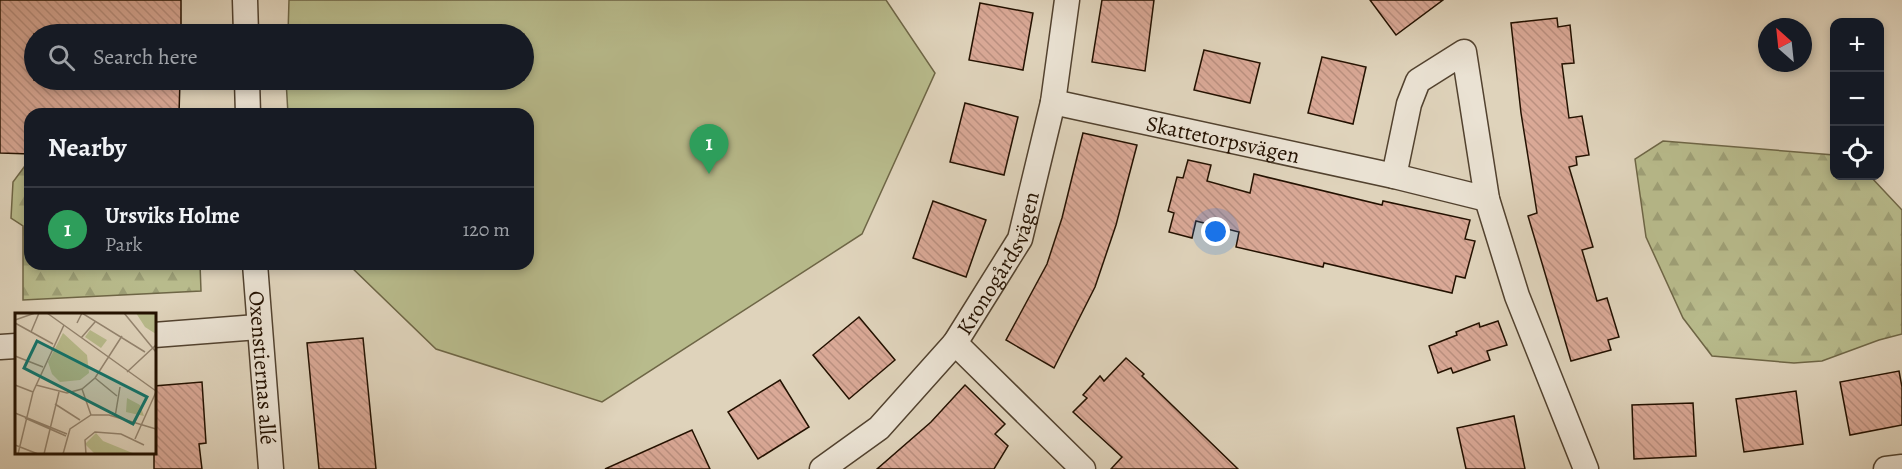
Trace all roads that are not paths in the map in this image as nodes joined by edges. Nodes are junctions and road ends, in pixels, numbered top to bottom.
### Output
1 (245, 0) edge
2 (1067, 0) edge
3 (246, 24) edge
4 (247, 90) edge
5 (1053, 102) junction
6 (248, 108) edge
7 (1394, 176) junction
8 (1486, 199) junction
9 (255, 270) edge
10 (258, 327) junction
11 (156, 335) edge
12 (955, 343) junction
13 (15, 346) edge
14 (0, 347) edge
15 (1902, 466) edge
16 (271, 469) edge
17 (822, 469) edge
18 (1083, 469) edge
19 (1586, 469) edge
20 (1886, 469) edge

1 - 3 street
2 - 5 street, Kronogårdsvägen
4 - 6 street
5 - 7 street, Skattetorpsvägen
5 - 12 street, Kronogårdsvägen
7 - 8 street, Skattetorpsvägen
7 - 8 street
8 - 19 street
9 - 10 street, Oxenstiernas allé
10 - 11 street
10 - 16 street, Oxenstiernas allé
12 - 17 street, Kronogårdsvägen
12 - 18 street
13 - 14 street
15 - 20 street

